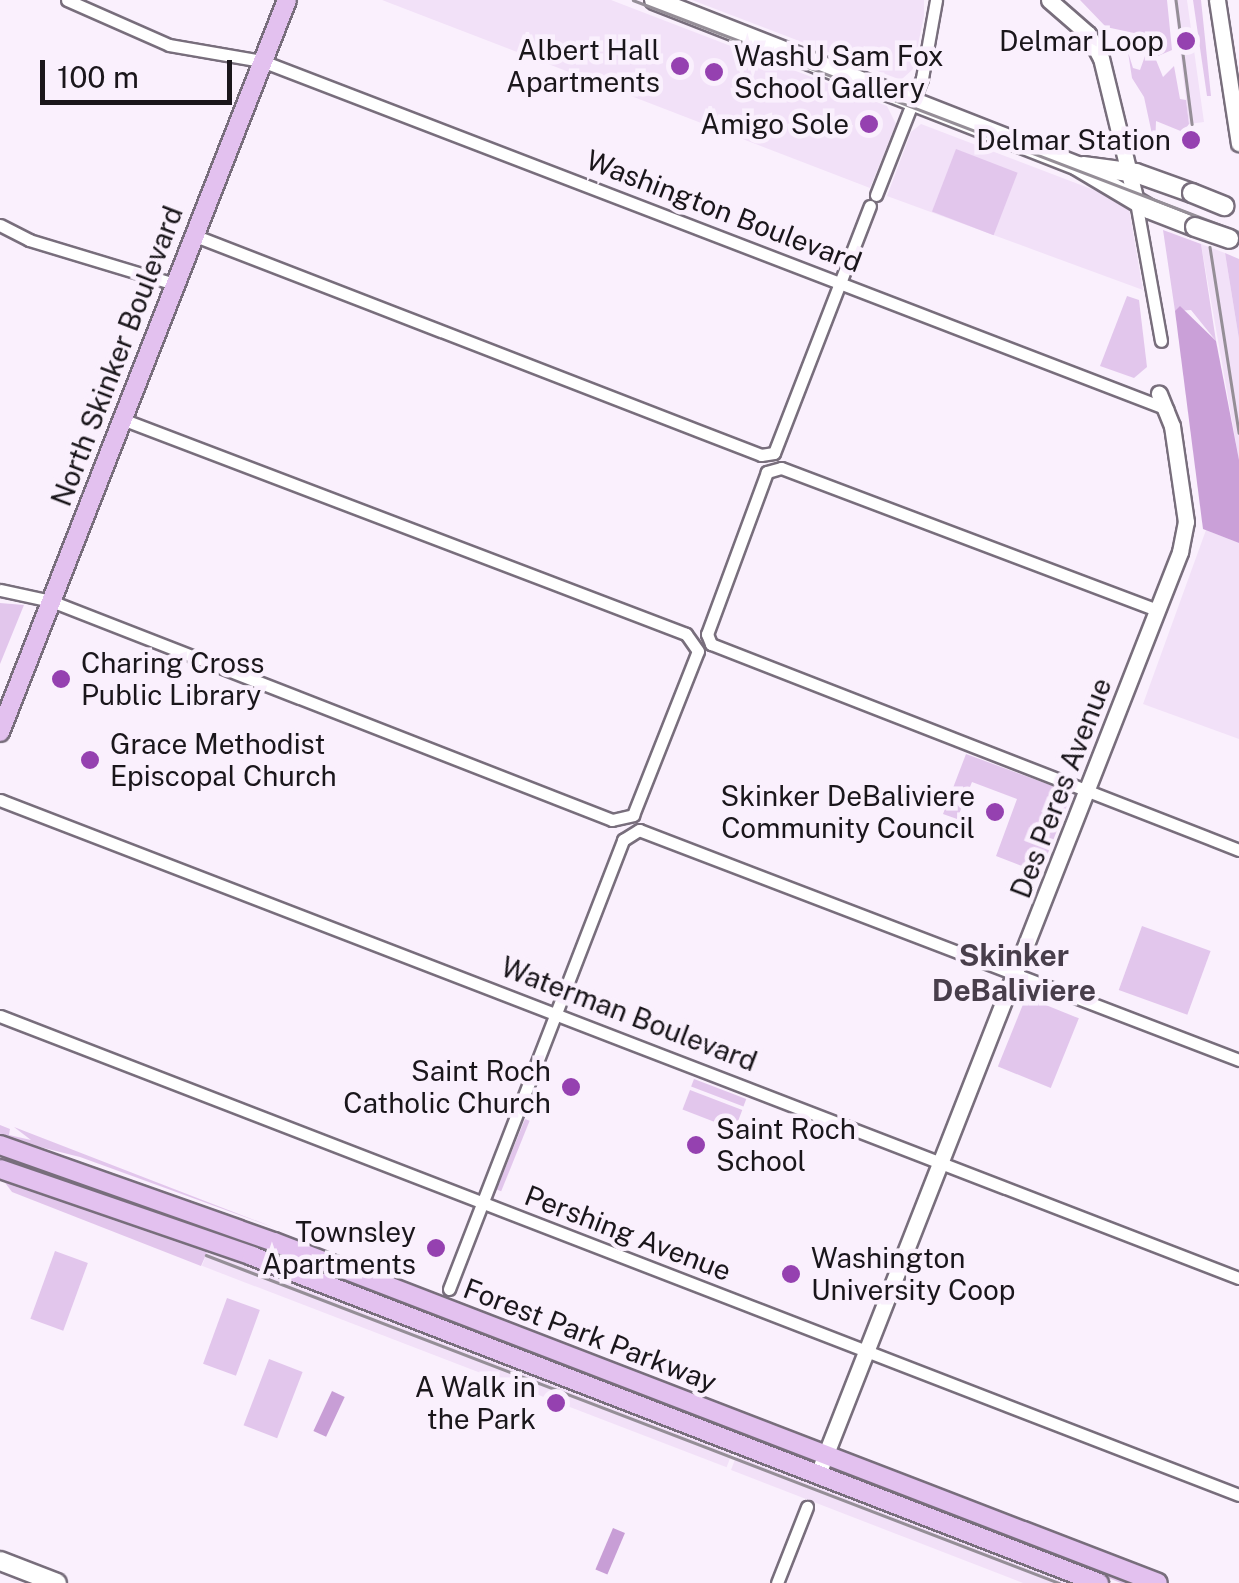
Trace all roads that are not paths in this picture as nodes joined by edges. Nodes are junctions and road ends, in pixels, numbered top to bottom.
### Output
1 (67, 0) edge
2 (287, 0) edge
3 (654, 0) edge
4 (936, 0) edge
5 (1049, 0) edge
6 (1217, 0) edge
7 (262, 61) junction
8 (914, 101) junction
9 (1239, 144) edge
10 (1077, 166) junction
11 (1124, 170) junction
12 (1136, 202) junction
13 (1232, 209) edge
14 (0, 225) edge
15 (193, 235) junction
16 (1234, 241) edge
17 (839, 282) junction
18 (174, 284) junction
19 (1161, 340) dead end
20 (1159, 393) dead end
21 (1167, 408) junction
22 (122, 419) junction
23 (0, 590) edge
24 (51, 601) junction
25 (1158, 610) junction
26 (5, 702) edge
27 (0, 732) edge
28 (1088, 788) junction
29 (0, 800) edge
30 (1239, 850) edge
31 (1015, 973) junction
32 (555, 1012) junction
33 (5, 1018) edge
34 (1239, 1060) edge
35 (0, 1145) edge
36 (941, 1162) junction
37 (0, 1169) edge
38 (482, 1204) junction
39 (1239, 1278) edge
40 (449, 1289) dead end
41 (866, 1352) junction
42 (826, 1455) junction
43 (818, 1474) junction
44 (1239, 1494) edge
45 (807, 1507) dead end
46 (0, 1561) edge
47 (57, 1583) edge
48 (777, 1583) edge
49 (1099, 1583) edge
50 (1158, 1583) edge

1 - 7 street, Washington Boulevard
2 - 7 main road, North Skinker Boulevard
3 - 8 main road
4 - 8 street
5 - 11 street
6 - 9 street
7 - 15 main road, North Skinker Boulevard
7 - 17 street, Washington Boulevard
8 - 10 main road
8 - 17 street
10 - 11 main road
10 - 12 main road
11 - 12 street
11 - 13 main road, bridge
12 - 16 main road, bridge
12 - 19 street
14 - 18 street
15 - 17 street
15 - 18 main road, North Skinker Boulevard
17 - 21 street, Washington Boulevard
18 - 22 main road, North Skinker Boulevard
20 - 21 street, Des Peres Avenue
21 - 25 street, Des Peres Avenue
22 - 24 main road, North Skinker Boulevard
22 - 24 street
23 - 24 street
24 - 26 main road, North Skinker Boulevard
25 - 28 street, Des Peres Avenue
25 - 28 street
26 - 27 main road, North Skinker Boulevard
28 - 30 street
28 - 31 street, Des Peres Avenue
29 - 32 street, Waterman Boulevard
31 - 32 street
31 - 34 street
31 - 36 street, Des Peres Avenue
32 - 36 street, Waterman Boulevard
32 - 38 street
33 - 38 street, Pershing Avenue
35 - 42 main road, Forest Park Parkway
36 - 39 street, Waterman Boulevard
36 - 41 street, Des Peres Avenue
37 - 43 main road, Forest Park Parkway
38 - 40 street
38 - 41 street, Pershing Avenue
41 - 42 street, Des Peres Avenue
41 - 44 street, Pershing Avenue
42 - 43 street, Des Peres Avenue
42 - 50 main road, Forest Park Parkway
43 - 49 main road, Forest Park Parkway
45 - 48 street
46 - 47 main road

